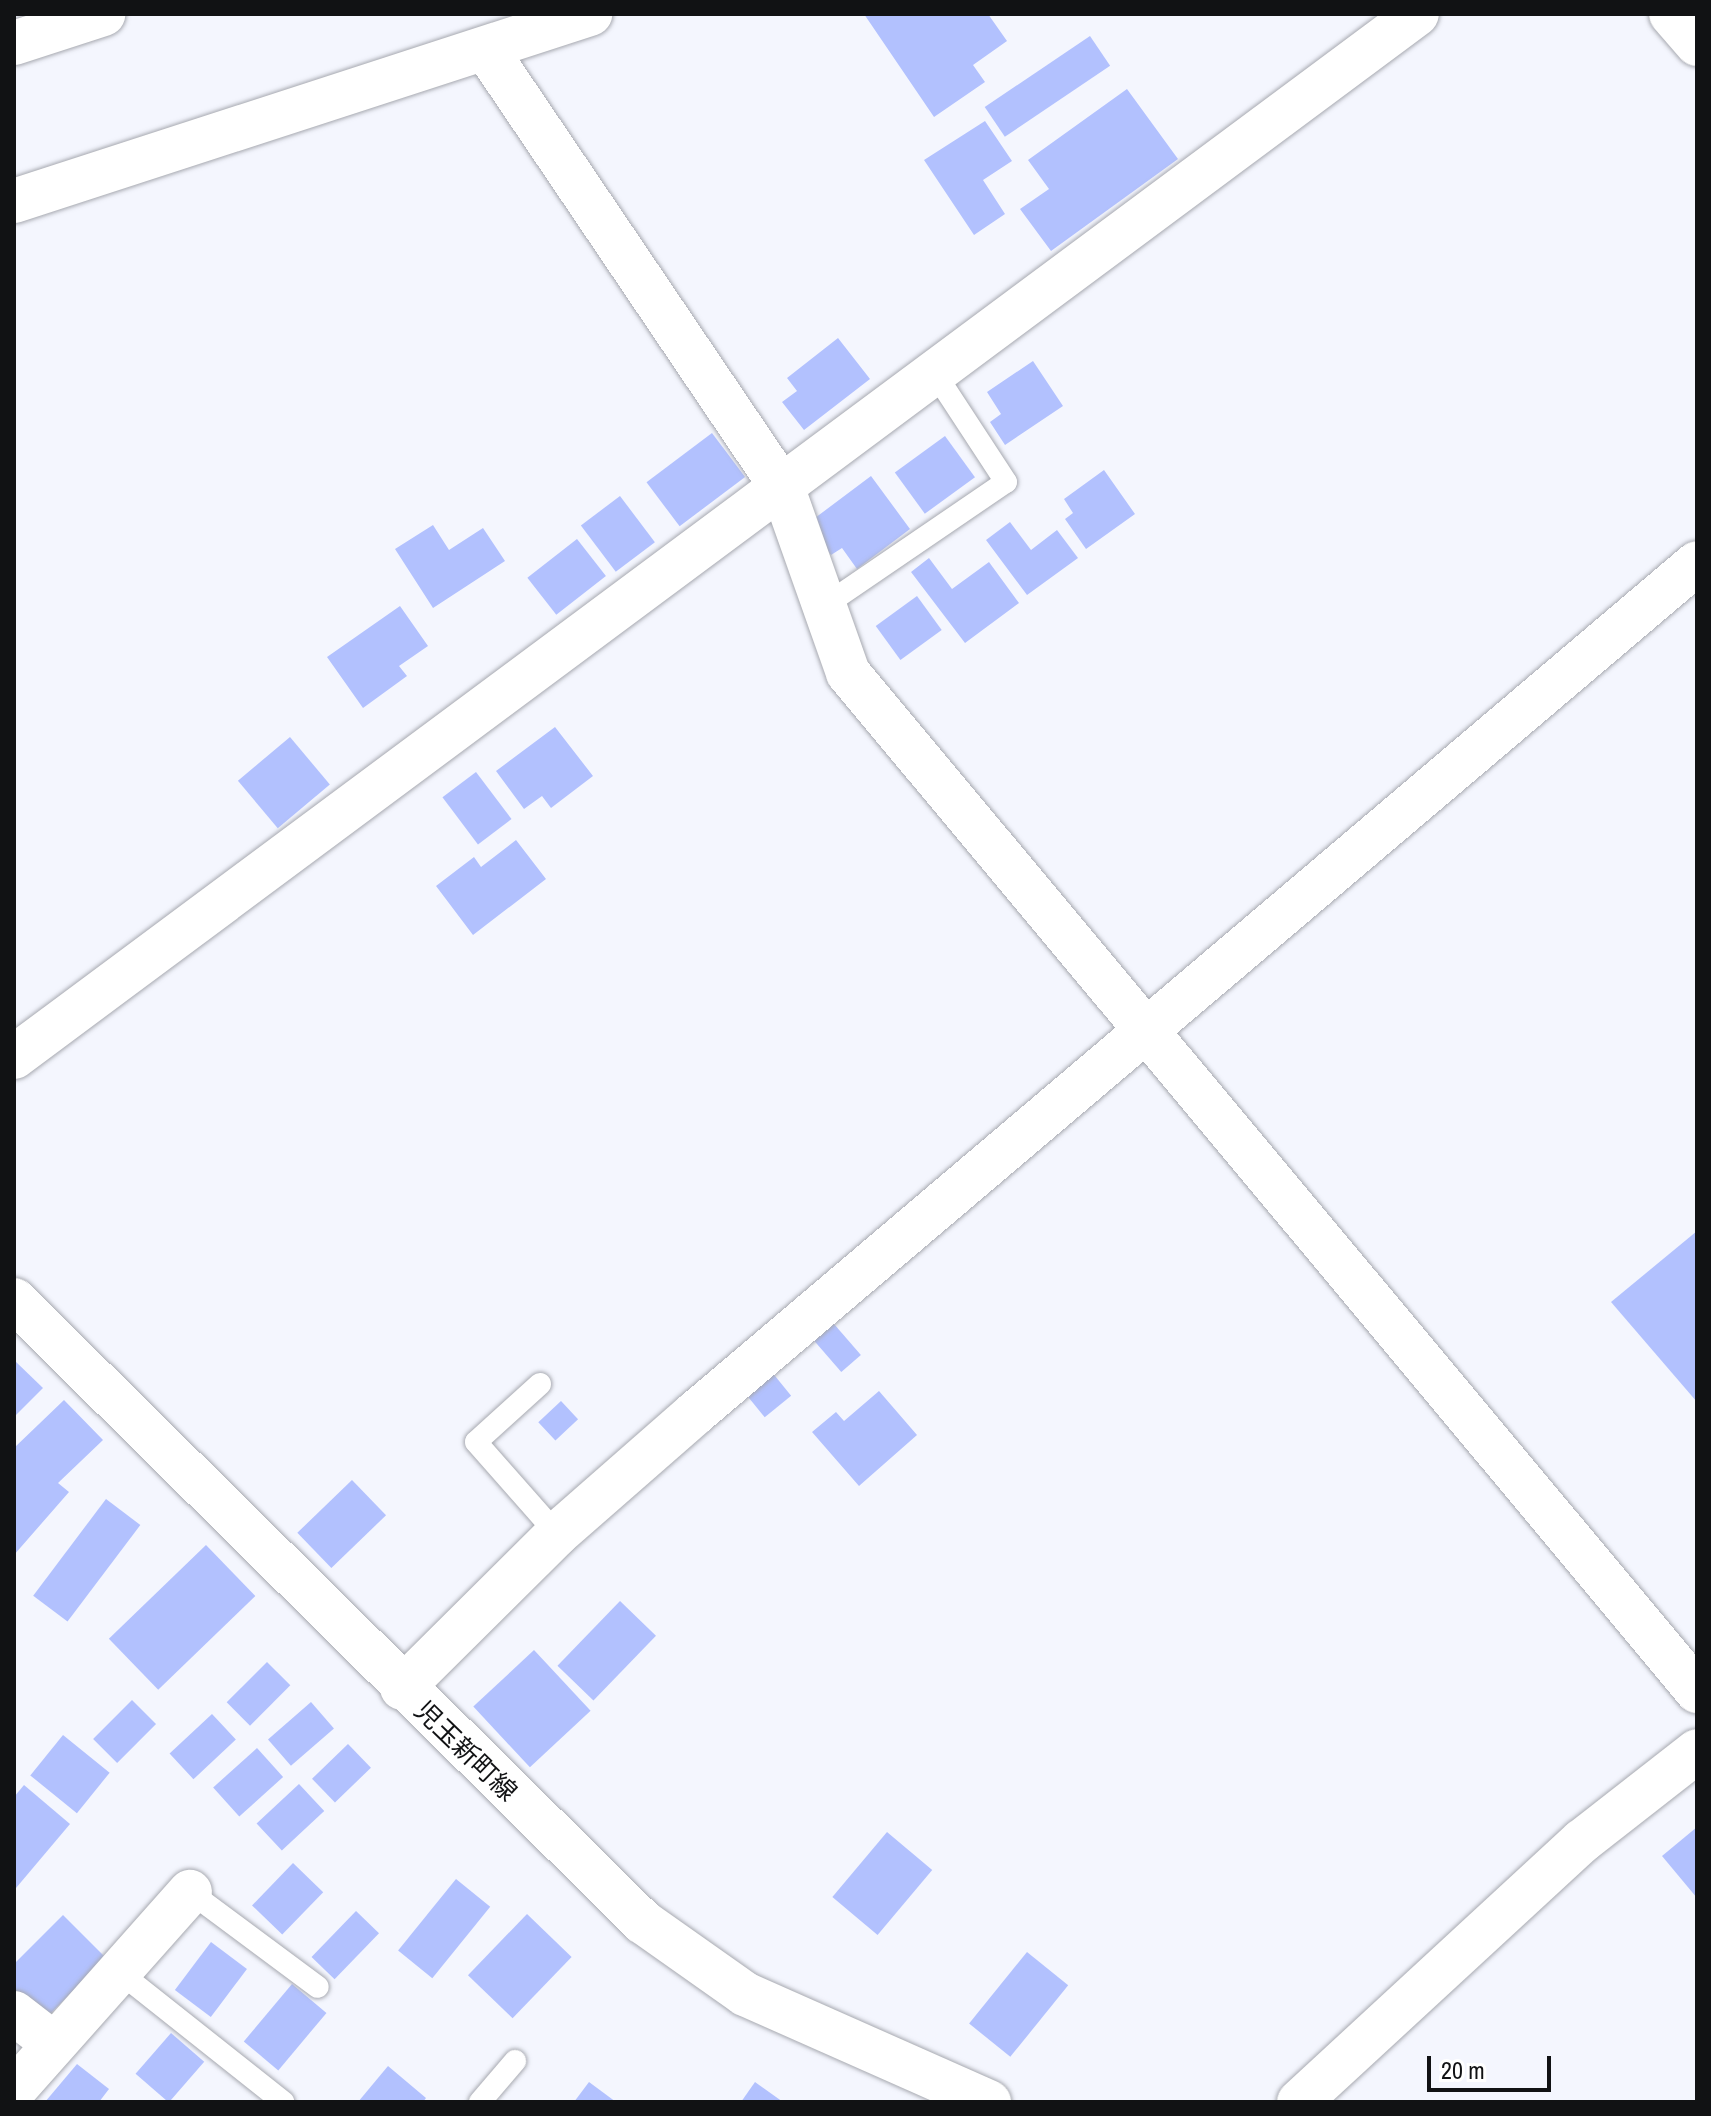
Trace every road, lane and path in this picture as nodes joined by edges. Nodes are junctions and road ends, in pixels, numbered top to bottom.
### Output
1 (103, 14) edge
2 (590, 14) edge
3 (1417, 14) edge
4 (1671, 14) edge
5 (14, 43) edge
6 (1697, 44) edge
7 (487, 51) junction
8 (14, 201) edge
9 (936, 375) junction
10 (783, 489) junction
11 (1697, 563) edge
12 (824, 606) junction
13 (1149, 1031) junction
14 (14, 1057) edge
15 (14, 1300) edge
16 (540, 1384) dead end
17 (557, 1534) junction
18 (402, 1688) junction
19 (1697, 1691) edge
20 (1697, 1751) edge
21 (190, 1892) joint
22 (118, 1971) junction
23 (318, 1987) dead end
24 (14, 2013) edge
25 (53, 2043) junction
26 (515, 2061) dead end
27 (14, 2090) edge
28 (283, 2102) edge
29 (480, 2102) edge
30 (989, 2102) edge
31 (1299, 2102) edge

1 - 5 main road
2 - 7 main road
3 - 9 main road
4 - 6 main road
7 - 8 main road
7 - 10 main road
9 - 10 main road
9 - 12 lane
10 - 12 main road
10 - 14 main road
11 - 13 main road
12 - 13 main road
13 - 17 main road
13 - 19 main road
15 - 18 main road, 児玉新町線
16 - 17 lane
17 - 18 main road
18 - 30 main road, 児玉新町線
20 - 31 main road
21 - 22 main road
21 - 23 lane
22 - 25 main road
22 - 28 lane
24 - 25 main road
25 - 27 main road
26 - 29 lane

